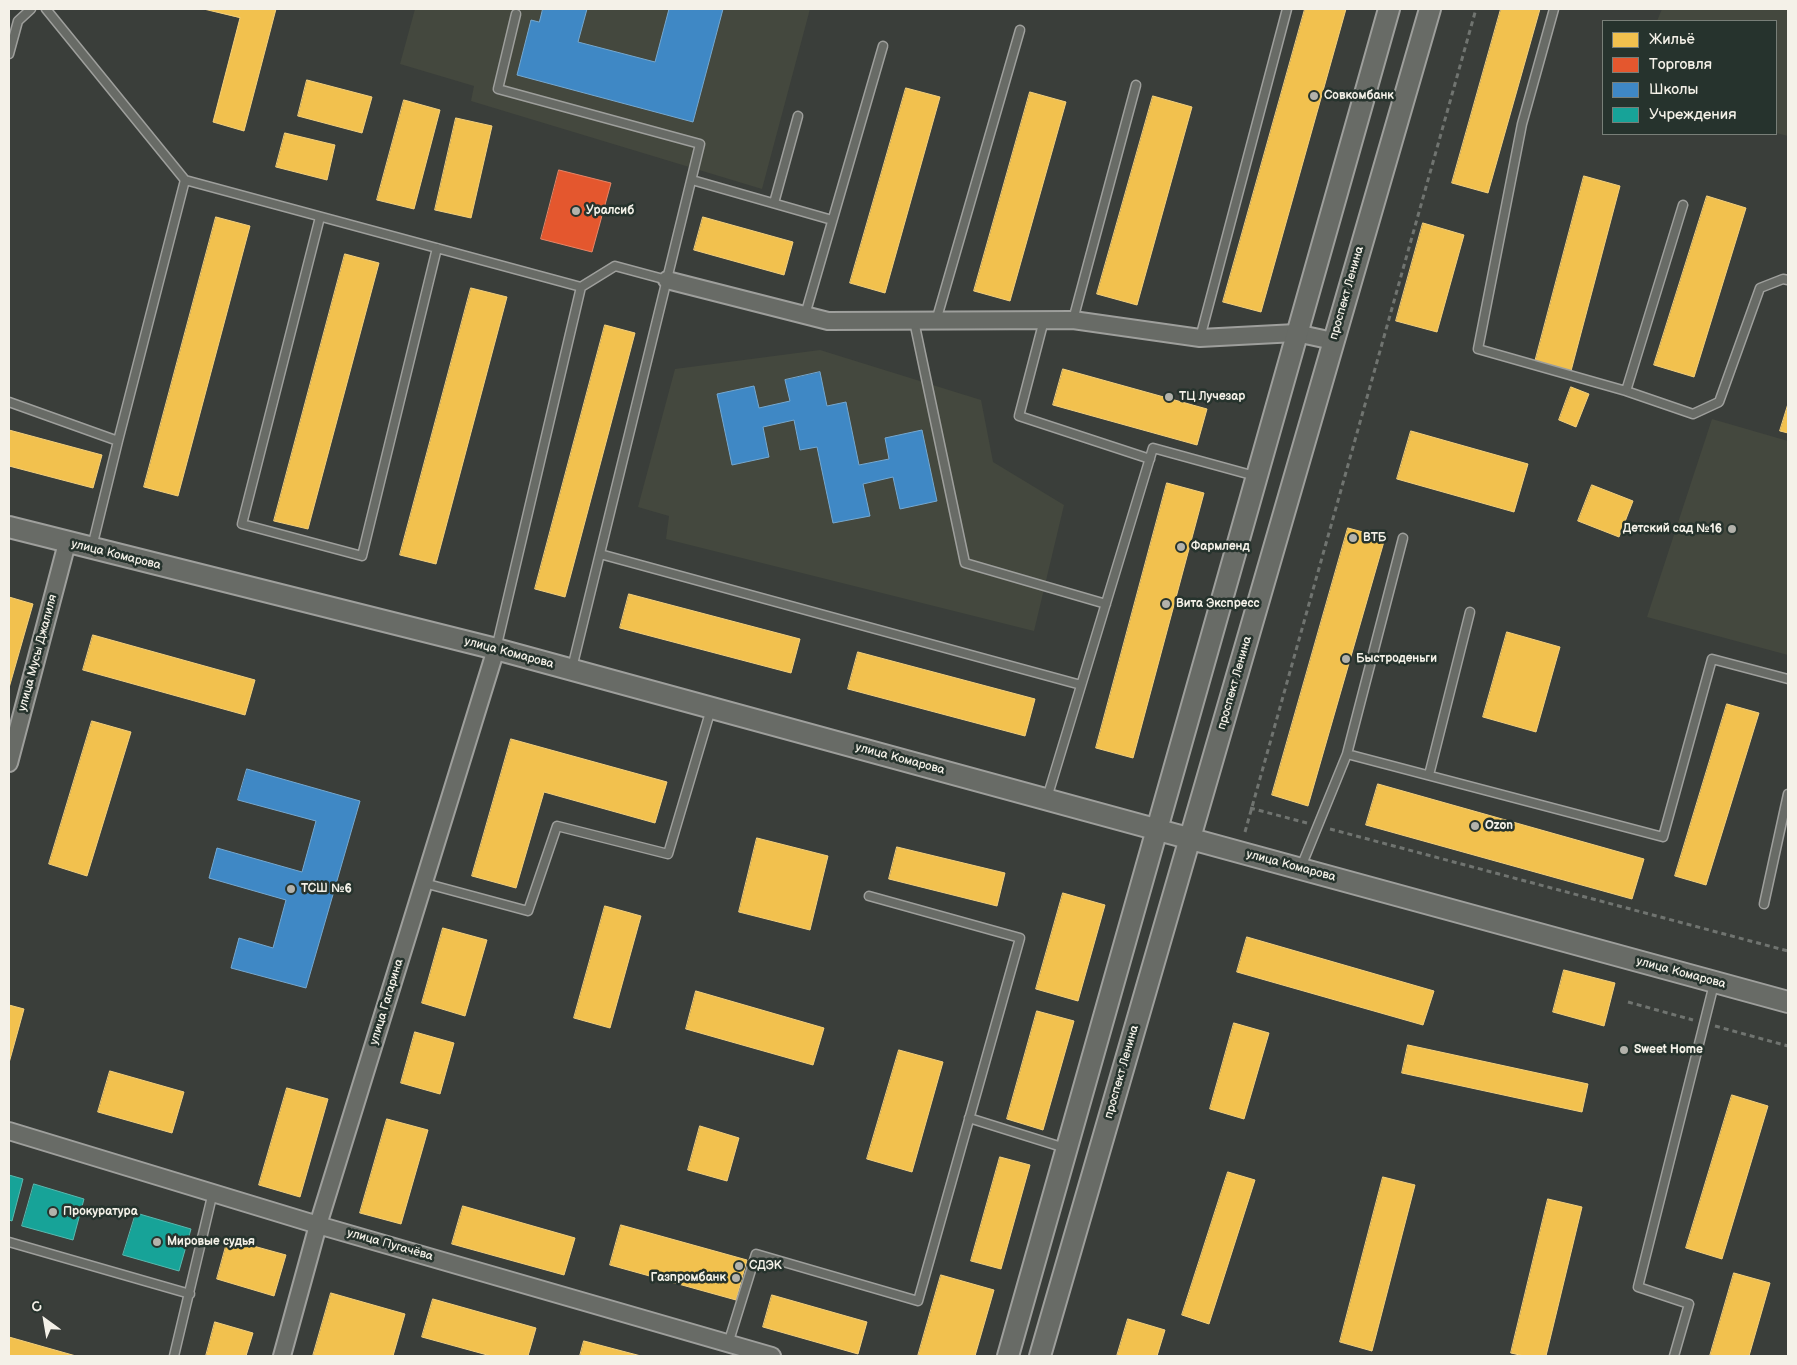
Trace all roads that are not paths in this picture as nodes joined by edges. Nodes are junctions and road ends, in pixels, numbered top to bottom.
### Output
1 (31, 9) edge
2 (46, 9) edge
3 (1287, 9) edge
4 (1389, 9) edge
5 (1430, 9) edge
6 (1554, 9) edge
7 (516, 14) dead end
8 (1020, 30) dead end
9 (883, 46) dead end
10 (9, 54) edge
11 (1136, 86) dead end
12 (798, 116) dead end
13 (185, 180) junction
14 (692, 180) junction
15 (774, 203) junction
16 (1683, 205) dead end
17 (320, 217) junction
18 (832, 220) junction
19 (437, 248) junction
20 (667, 280) junction
21 (1788, 280) edge
22 (581, 287) junction
23 (805, 315) junction
24 (936, 320) junction
25 (1044, 320) junction
26 (1073, 320) junction
27 (914, 321) junction
28 (1296, 333) junction
29 (1200, 338) junction
30 (1334, 341) junction
31 (1626, 391) junction
32 (9, 402) edge
33 (118, 441) junction
34 (1150, 458) junction
35 (1256, 476) junction
36 (9, 527) edge
37 (1403, 538) dead end
38 (67, 542) junction
39 (92, 549) junction
40 (600, 554) junction
41 (1106, 604) junction
42 (1470, 612) dead end
43 (496, 649) junction
44 (571, 670) junction
45 (1788, 679) edge
46 (1082, 684) junction
47 (711, 708) junction
48 (1347, 754) junction
49 (9, 763) edge
50 (1429, 776) junction
51 (1788, 794) edge
52 (1046, 799) junction
53 (1157, 830) junction
54 (1190, 838) junction
55 (1300, 869) junction
56 (424, 883) junction
57 (870, 896) dead end
58 (1764, 904) dead end
59 (1714, 982) junction
60 (1788, 1002) edge
61 (969, 1118) junction
62 (9, 1131) edge
63 (1067, 1149) junction
64 (213, 1192) junction
65 (318, 1224) junction
66 (9, 1242) edge
67 (190, 1294) junction
68 (728, 1344) junction
69 (174, 1356) edge
70 (282, 1356) edge
71 (772, 1356) edge
72 (1008, 1356) edge
73 (1040, 1356) edge
74 (1674, 1356) edge

1 - 10 lane
2 - 13 lane
3 - 29 lane
4 - 28 street
5 - 30 street, проспект Ленина
6 - 31 lane
7 - 14 lane
8 - 24 lane
9 - 18 lane
11 - 26 lane
12 - 15 lane
13 - 17 lane
13 - 33 lane
14 - 15 lane
14 - 20 lane
15 - 18 lane
16 - 31 lane
17 - 19 lane
17 - 19 lane
18 - 23 lane
19 - 22 lane
20 - 22 lane
20 - 23 street
20 - 40 lane
21 - 31 lane
22 - 43 lane
23 - 27 street
24 - 25 street
24 - 27 street
25 - 26 street
25 - 34 lane
26 - 29 street
27 - 41 lane
28 - 29 street
28 - 30 street
28 - 35 street
30 - 54 street, проспект Ленина
32 - 33 lane
33 - 39 lane
34 - 35 lane
34 - 41 lane
35 - 53 street
36 - 38 street, улица Комарова
37 - 48 lane
38 - 39 street, улица Комарова
38 - 49 street, улица Мусы Джалиля
39 - 43 street, улица Комарова
40 - 44 lane
40 - 46 lane
41 - 46 lane
42 - 50 lane
43 - 44 street, улица Комарова
43 - 56 street, улица Гагарина
44 - 47 street, улица Комарова
45 - 50 lane
46 - 52 lane
47 - 52 street, улица Комарова
47 - 56 lane
48 - 50 lane
48 - 55 lane
51 - 58 lane
52 - 53 street, улица Комарова
53 - 54 street, улица Комарова
53 - 63 street
54 - 55 street, улица Комарова
54 - 73 street, проспект Ленина
55 - 59 street, улица Комарова
56 - 65 street, улица Гагарина
57 - 61 lane
59 - 60 street, улица Комарова
59 - 74 lane
61 - 63 lane
61 - 68 lane
62 - 64 street, улица Пугачёва
63 - 72 street
64 - 65 street, улица Пугачёва
64 - 67 lane
65 - 68 street, улица Пугачёва
65 - 70 street, улица Гагарина
66 - 67 lane
67 - 69 lane
68 - 71 street, улица Пугачёва

